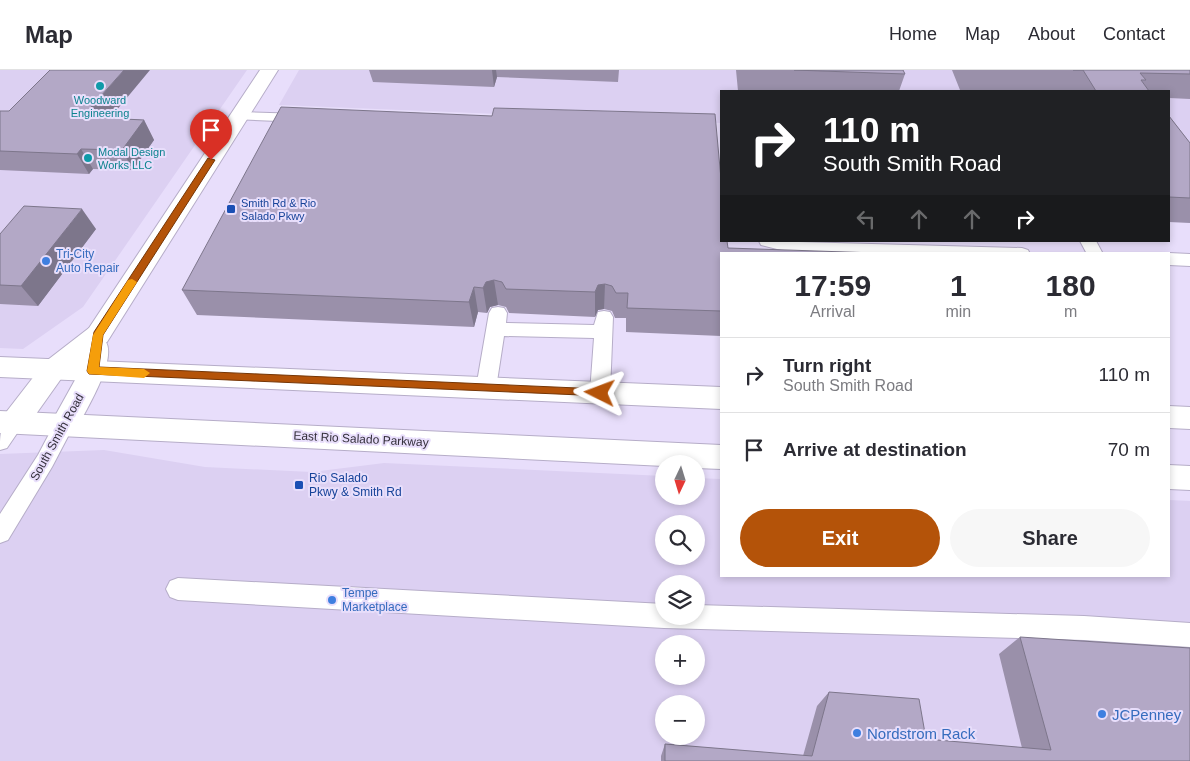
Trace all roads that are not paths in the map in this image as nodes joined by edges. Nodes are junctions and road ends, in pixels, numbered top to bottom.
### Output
1 (269, 70) edge
2 (239, 116) junction
3 (319, 118) edge
4 (772, 242) edge
5 (944, 252) edge
6 (1170, 259) edge
7 (1190, 260) edge
8 (98, 335) junction
9 (0, 367) edge
10 (54, 370) junction
11 (93, 371) junction
12 (486, 388) junction
13 (600, 393) junction
14 (720, 398) edge
15 (1170, 417) edge
16 (1190, 418) edge
17 (64, 425) junction
18 (5, 429) edge
19 (720, 457) edge
20 (1170, 477) edge
21 (1190, 478) edge
22 (0, 533) edge
23 (178, 589) dead end
24 (655, 615) edge
25 (705, 617) edge
26 (1190, 635) edge

1 - 2 main road, South Smith Road
2 - 3 lane
2 - 8 main road, South Smith Road
4 - 5 lane
6 - 7 lane
8 - 10 main road, South Smith Road
8 - 11 main road, South Smith Road
9 - 10 main road
10 - 11 main road
10 - 18 main road, South Smith Road
11 - 12 main road
11 - 17 main road, South Smith Road
12 - 13 main road
12 - 13 lane
13 - 14 main road
15 - 16 main road
17 - 18 main road, East Rio Salado Parkway
17 - 19 main road, East Rio Salado Parkway
17 - 22 lane, South Smith Road
20 - 21 main road
23 - 24 lane
25 - 26 lane

